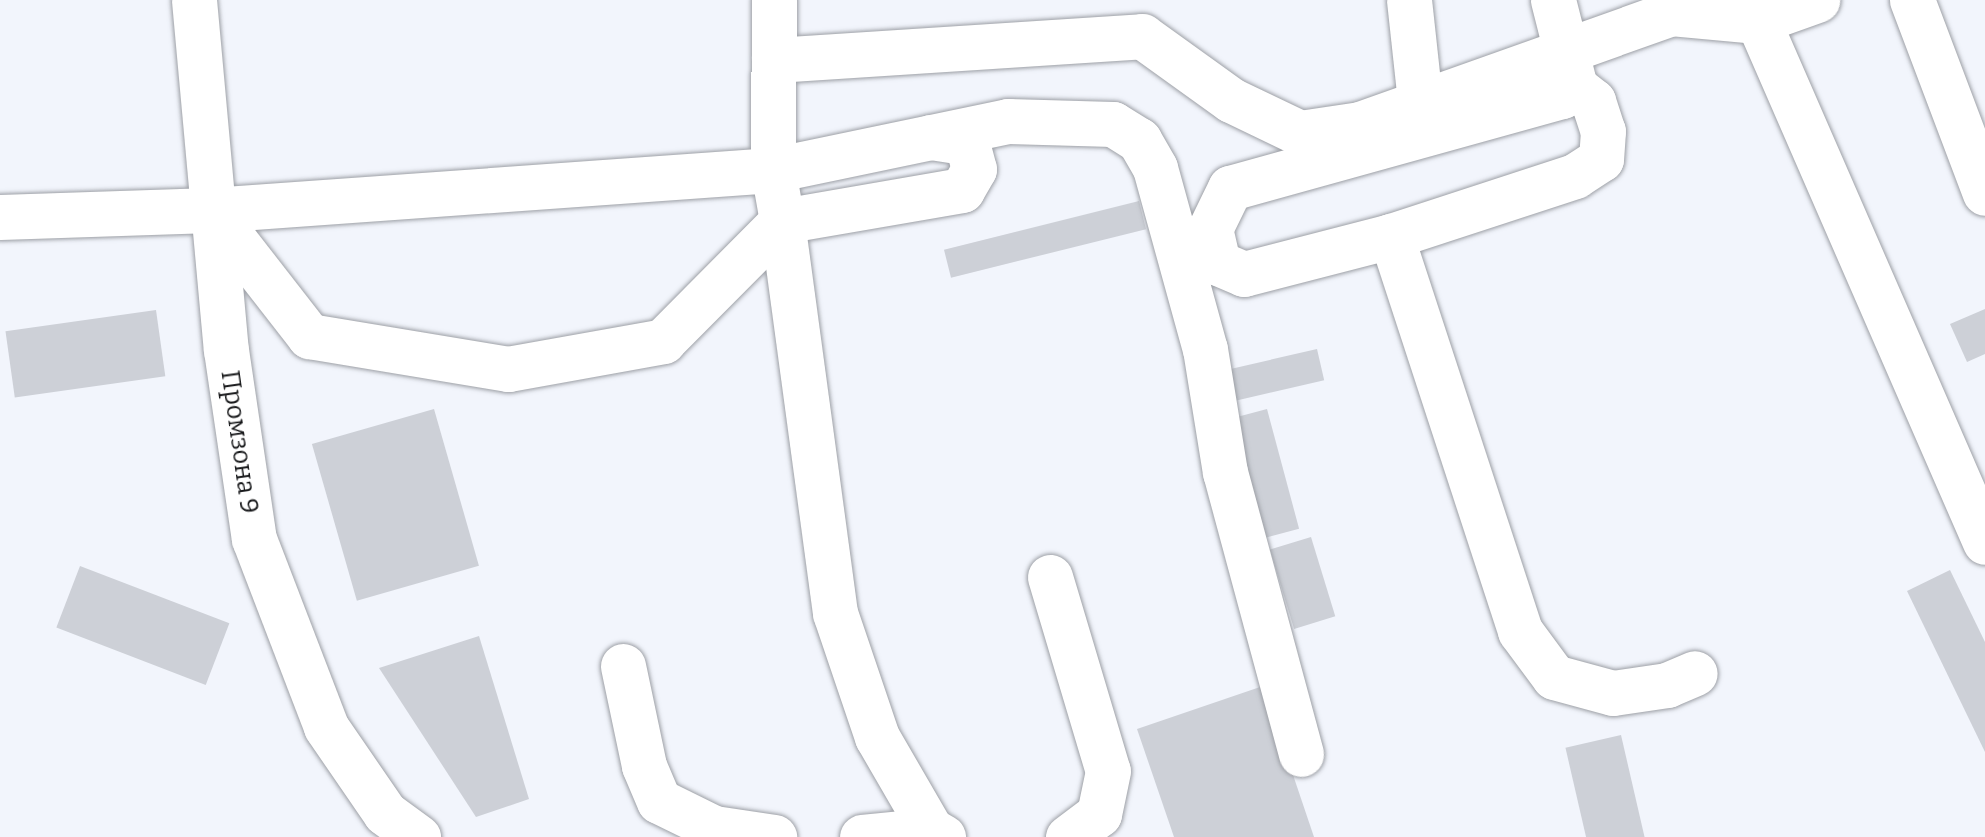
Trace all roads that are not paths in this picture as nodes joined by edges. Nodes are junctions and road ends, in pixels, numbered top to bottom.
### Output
1 (194, 0) edge
2 (774, 0) edge
3 (1409, 0) edge
4 (1553, 0) edge
5 (1816, 0) edge
6 (1912, 0) edge
7 (1753, 10) edge
8 (774, 60) junction
9 (1571, 69) junction
10 (1420, 102) junction
11 (931, 137) junction
12 (774, 170) junction
13 (1985, 193) edge
14 (211, 210) junction
15 (0, 217) edge
16 (782, 221) junction
17 (1391, 236) junction
18 (1985, 542) edge
19 (1050, 576) dead end
20 (623, 666) dead end
21 (1694, 672) dead end
22 (1300, 754) dead end
23 (937, 833) edge
24 (418, 837) edge
25 (774, 837) edge
26 (862, 837) edge
27 (1068, 837) edge

1 - 14 lane, Промзона 9
2 - 8 lane
3 - 10 lane
4 - 9 lane
5 - 7 lane
6 - 13 lane
7 - 9 lane
7 - 18 lane
8 - 10 lane
8 - 12 lane
9 - 10 lane
9 - 17 lane
9 - 17 lane
11 - 12 lane
11 - 16 lane
11 - 22 lane
12 - 14 lane
12 - 16 lane
14 - 15 lane
14 - 16 lane
14 - 24 lane, Промзона 9
16 - 23 lane
17 - 21 lane
19 - 27 lane
20 - 25 lane
23 - 26 lane

